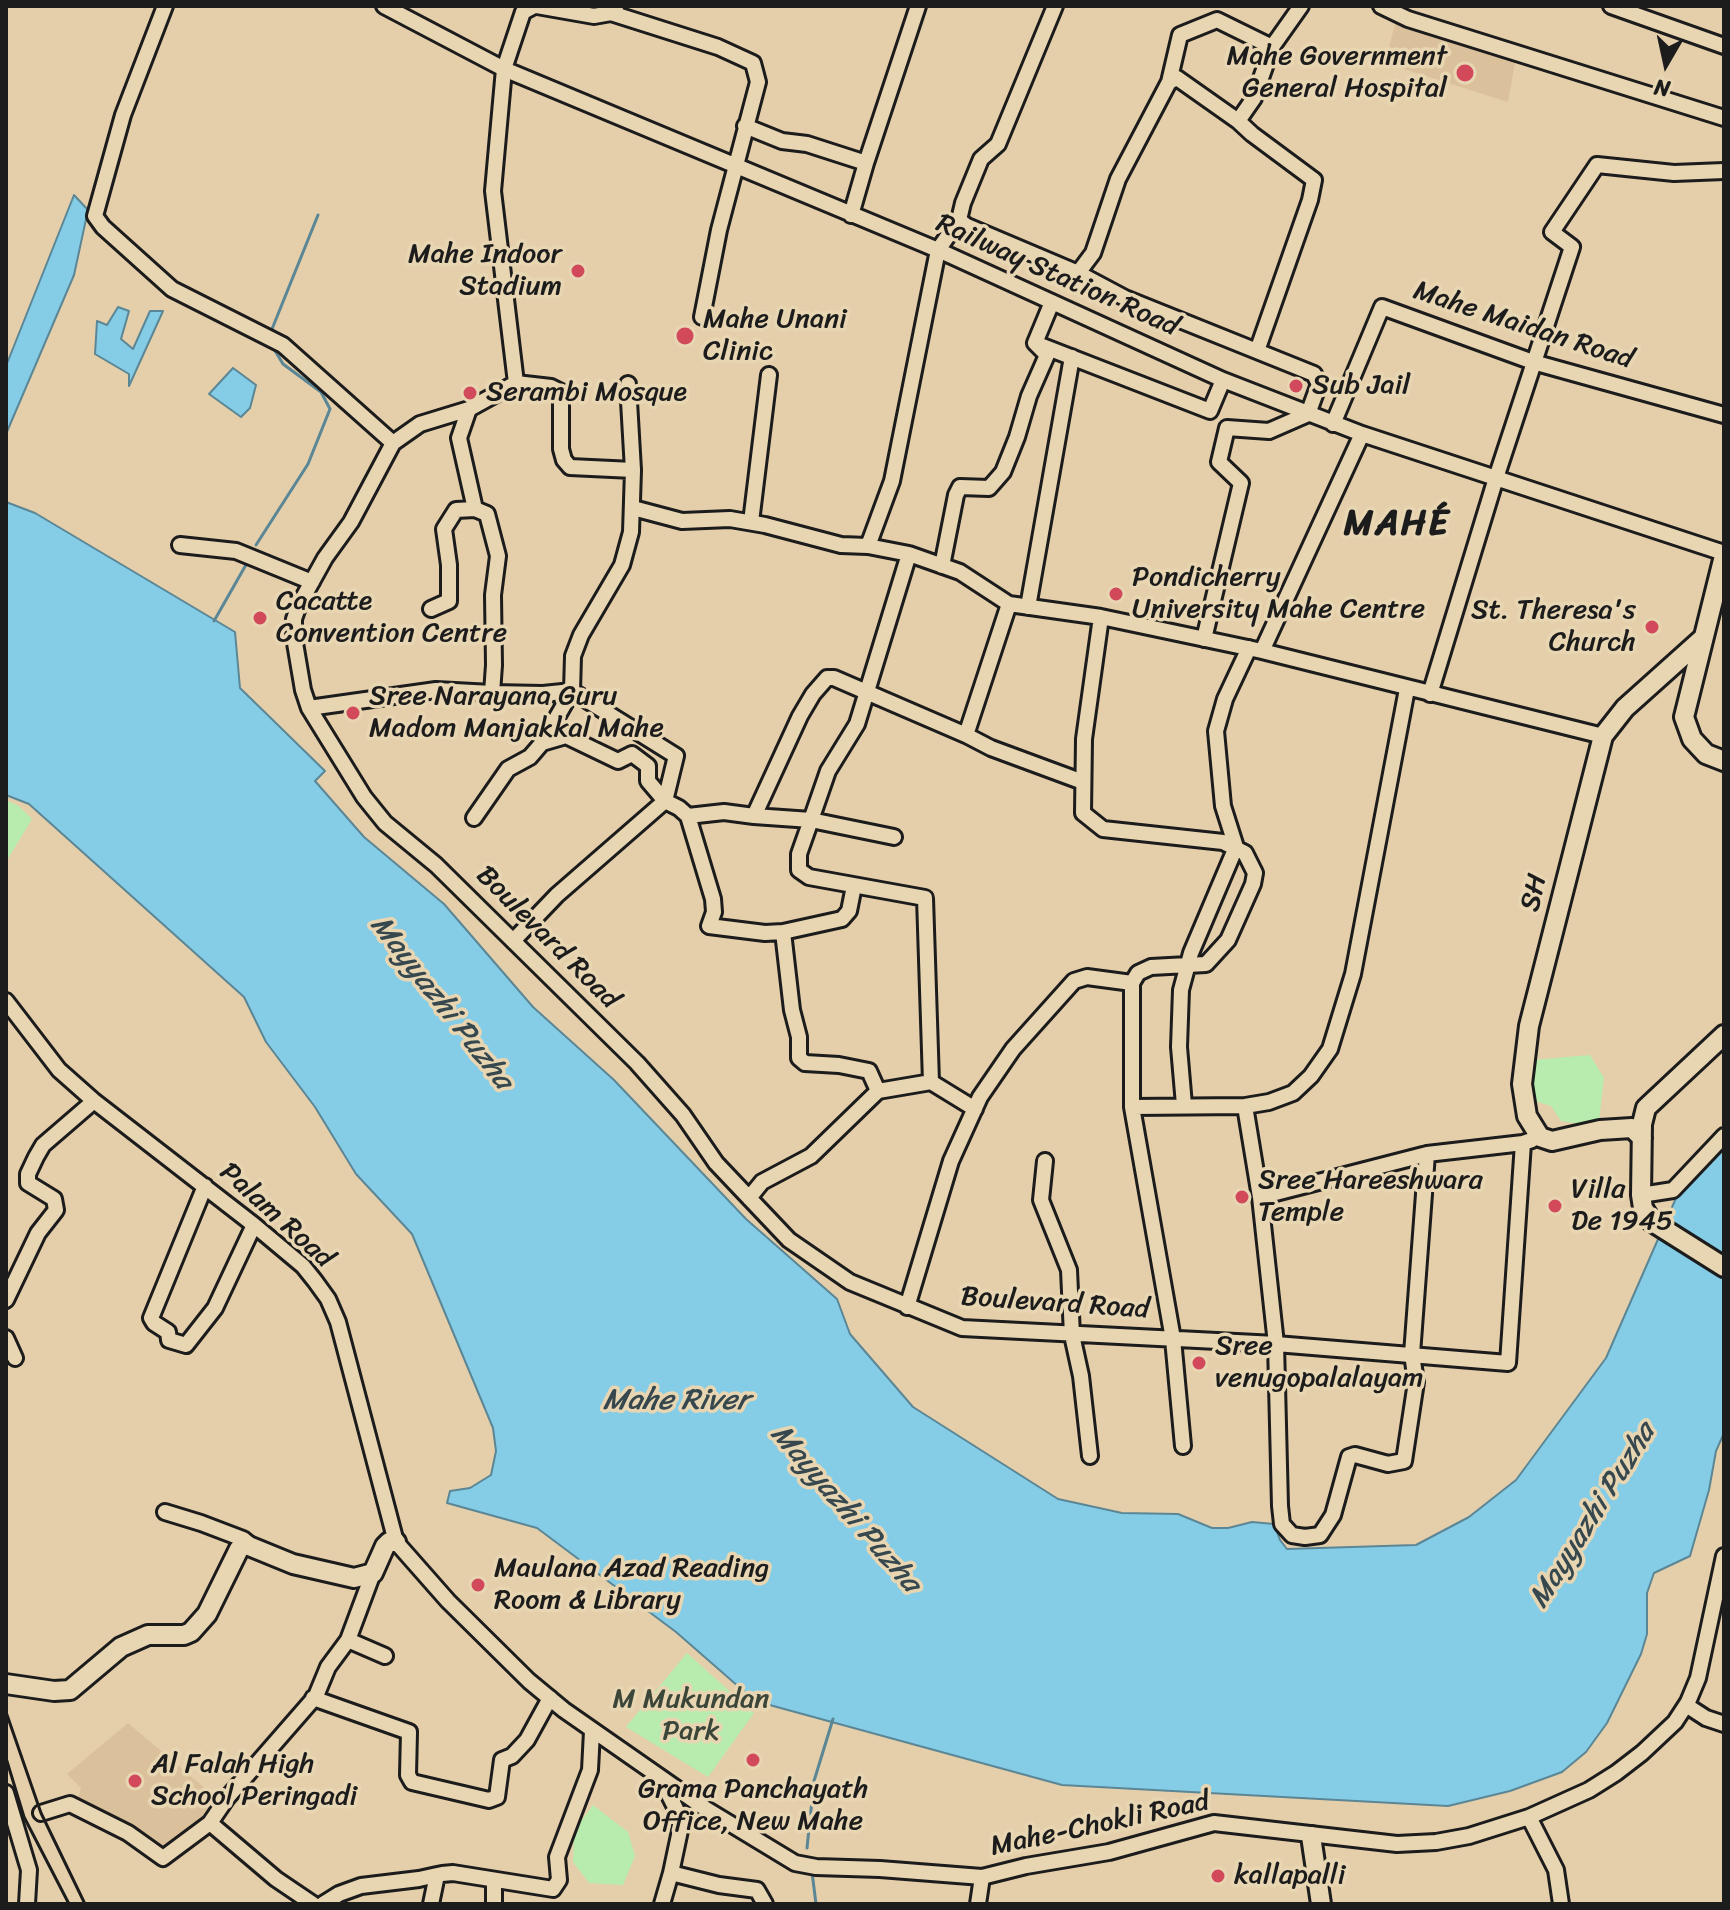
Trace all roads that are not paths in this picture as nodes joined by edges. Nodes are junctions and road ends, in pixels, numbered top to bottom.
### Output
1 (165, 6) edge
2 (384, 6) edge
3 (536, 6) edge
4 (918, 6) edge
5 (1055, 6) edge
6 (1301, 6) edge
7 (1381, 6) edge
8 (1611, 6) edge
9 (614, 10) edge
10 (1724, 46) edge
11 (1272, 47) junction
12 (504, 69) junction
13 (1169, 82) junction
14 (1724, 118) edge
15 (1238, 121) junction
16 (745, 126) junction
17 (866, 163) junction
18 (737, 168) junction
19 (1724, 171) edge
20 (851, 215) junction
21 (959, 220) junction
22 (938, 250) junction
23 (1078, 273) junction
24 (1052, 302) junction
25 (702, 317) dead end
26 (1035, 343) junction
27 (1257, 351) junction
28 (1072, 357) junction
29 (1533, 362) junction
30 (769, 375) dead end
31 (1223, 380) junction
32 (516, 383) junction
33 (628, 384) dead end
34 (469, 409) junction
35 (1308, 414) junction
36 (1724, 415) edge
37 (1333, 424) junction
38 (1362, 434) junction
39 (393, 443) junction
40 (633, 470) junction
41 (1496, 478) junction
42 (633, 508) junction
43 (475, 509) junction
44 (751, 522) junction
45 (180, 545) dead end
46 (868, 546) junction
47 (909, 554) junction
48 (1724, 555) edge
49 (942, 566) junction
50 (312, 582) junction
51 (1009, 604) junction
52 (1028, 607) junction
53 (431, 609) dead end
54 (1101, 617) junction
55 (1204, 639) junction
56 (1702, 639) junction
57 (1256, 650) junction
58 (1407, 689) junction
59 (572, 691) junction
60 (492, 693) junction
61 (868, 693) junction
62 (1430, 694) junction
63 (309, 708) junction
64 (966, 735) junction
65 (1603, 736) junction
66 (542, 743) junction
67 (1724, 761) edge
68 (1083, 782) junction
69 (665, 801) junction
70 (688, 816) junction
71 (754, 816) junction
72 (474, 818) dead end
73 (811, 820) junction
74 (894, 837) dead end
75 (1236, 847) junction
76 (854, 886) junction
77 (783, 932) junction
78 (513, 941) junction
79 (1188, 965) junction
80 (1132, 983) junction
81 (6, 1001) edge
82 (1724, 1035) edge
83 (931, 1082) junction
84 (878, 1091) junction
85 (94, 1101) junction
86 (1184, 1105) junction
87 (1245, 1106) junction
88 (1132, 1107) junction
89 (1646, 1108) junction
90 (975, 1109) junction
91 (1600, 1130) junction
92 (1724, 1136) edge
93 (1642, 1138) junction
94 (1532, 1140) junction
95 (1427, 1154) junction
96 (1045, 1161) dead end
97 (205, 1186) junction
98 (1641, 1195) junction
99 (1260, 1197) junction
100 (749, 1198) junction
101 (254, 1225) junction
102 (1724, 1267) edge
103 (6, 1300) edge
104 (907, 1307) junction
105 (1072, 1335) junction
106 (6, 1338) edge
107 (1173, 1339) junction
108 (1276, 1344) junction
109 (1412, 1354) junction
110 (15, 1358) dead end
111 (1183, 1446) dead end
112 (1090, 1456) dead end
113 (165, 1512) dead end
114 (396, 1542) junction
115 (249, 1544) junction
116 (1724, 1556) edge
117 (373, 1573) junction
118 (348, 1640) junction
119 (385, 1656) dead end
120 (6, 1684) edge
121 (313, 1698) junction
122 (550, 1698) junction
123 (1686, 1705) junction
124 (1724, 1724) edge
125 (592, 1731) junction
126 (669, 1783) junction
127 (6, 1793) edge
128 (41, 1813) dead end
129 (1529, 1817) junction
130 (210, 1823) junction
131 (1311, 1836) junction
132 (671, 1873) junction
133 (437, 1875) junction
134 (982, 1877) junction
135 (494, 1880) junction
136 (27, 1904) edge
137 (313, 1904) edge
138 (323, 1904) edge
139 (431, 1904) edge
140 (494, 1904) edge
141 (662, 1904) edge
142 (765, 1904) edge
143 (978, 1904) edge
144 (1321, 1904) edge
145 (1561, 1904) edge

1 - 39 street
2 - 12 street, Railway Station Road
3 - 9 street
3 - 12 street
4 - 17 street
5 - 21 street
6 - 11 street
7 - 14 street
8 - 10 street
9 - 16 street
11 - 13 street
11 - 15 street
12 - 18 street, Railway Station Road
12 - 32 street
13 - 15 street
13 - 23 street
15 - 27 street
16 - 17 street
16 - 18 street
17 - 20 street
18 - 20 street, Railway Station Road
18 - 25 street
19 - 29 street
20 - 22 street, Railway Station Road
21 - 22 street
21 - 23 street
22 - 24 street, Railway Station Road
22 - 46 street
23 - 27 street
24 - 26 street
24 - 31 street, Railway Station Road
26 - 28 street
26 - 49 street
27 - 35 street
28 - 31 street
28 - 52 street
29 - 36 street, Mahe Maidan Road
29 - 37 street, Mahe Maidan Road
29 - 41 street
30 - 44 street
31 - 35 street, Railway Station Road
32 - 34 street
32 - 40 street
33 - 40 street
34 - 39 street
34 - 43 street
35 - 37 street, Railway Station Road
35 - 55 street
37 - 38 street, Railway Station Road
38 - 41 street, Railway Station Road
38 - 57 street
39 - 50 street, Boulevard Road
40 - 42 street
41 - 48 street, Railway Station Road
41 - 62 street
42 - 44 street
42 - 59 street
43 - 53 street
43 - 60 street
44 - 46 street
45 - 50 street
46 - 47 street
47 - 49 street
47 - 61 street
48 - 56 main road
49 - 51 street
50 - 63 street, Boulevard Road
51 - 52 street
51 - 64 street
52 - 54 street
54 - 55 street
54 - 68 street
55 - 57 street
56 - 65 main road, SH
56 - 67 main road
57 - 58 street
57 - 75 street
58 - 62 street
58 - 87 street
59 - 60 street
59 - 66 street
59 - 69 street
60 - 63 street
61 - 64 street
61 - 71 street
61 - 73 street
62 - 65 street
63 - 78 street, Boulevard Road
64 - 68 street
65 - 94 main road, SH
66 - 69 street
66 - 72 street
68 - 75 street
69 - 70 street
69 - 78 street
70 - 71 street
70 - 77 street
71 - 73 street
73 - 74 street
73 - 76 street
75 - 79 street
75 - 79 street
76 - 77 street
76 - 83 street
77 - 84 street
78 - 100 street, Boulevard Road
79 - 80 street
79 - 86 street
80 - 88 street
80 - 90 street
81 - 85 street, Palam Road
82 - 89 main road
83 - 84 street
83 - 90 street
84 - 100 street
85 - 97 street, Palam Road
85 - 103 street
86 - 87 street
86 - 88 street
87 - 99 street
88 - 107 street
89 - 91 main road
89 - 93 main road
90 - 104 street
91 - 93 main road
91 - 94 main road
92 - 98 street
93 - 98 main road
94 - 95 street
94 - 109 street, Boulevard Road
95 - 99 street
95 - 109 street
96 - 105 street
97 - 101 street, Palam Road
97 - 101 street
98 - 102 main road
99 - 108 street
100 - 104 street, Boulevard Road
101 - 114 street, Palam Road
104 - 105 street, Boulevard Road
105 - 107 street, Boulevard Road
105 - 112 street
106 - 110 street
107 - 108 street, Boulevard Road
107 - 111 street
108 - 109 street, Boulevard Road
108 - 109 street
113 - 115 street
114 - 117 main road
114 - 122 street, Mahe-Chokli Road
115 - 117 main road
115 - 120 main road
116 - 123 street, Mahe-Chokli Road
117 - 118 street
118 - 119 street
118 - 121 street
121 - 122 street
121 - 130 street
122 - 125 street, Mahe-Chokli Road
123 - 124 street
123 - 129 street, Mahe-Chokli Road
125 - 126 street, Mahe-Chokli Road
125 - 135 street
126 - 132 street
126 - 134 street, Mahe-Chokli Road
127 - 136 street
128 - 130 street
129 - 131 street, Mahe-Chokli Road
129 - 145 street
130 - 137 street
131 - 134 street, Mahe-Chokli Road
131 - 144 main road
132 - 141 street
132 - 142 street
133 - 135 street
133 - 138 street
133 - 139 street
134 - 143 street
135 - 140 street

